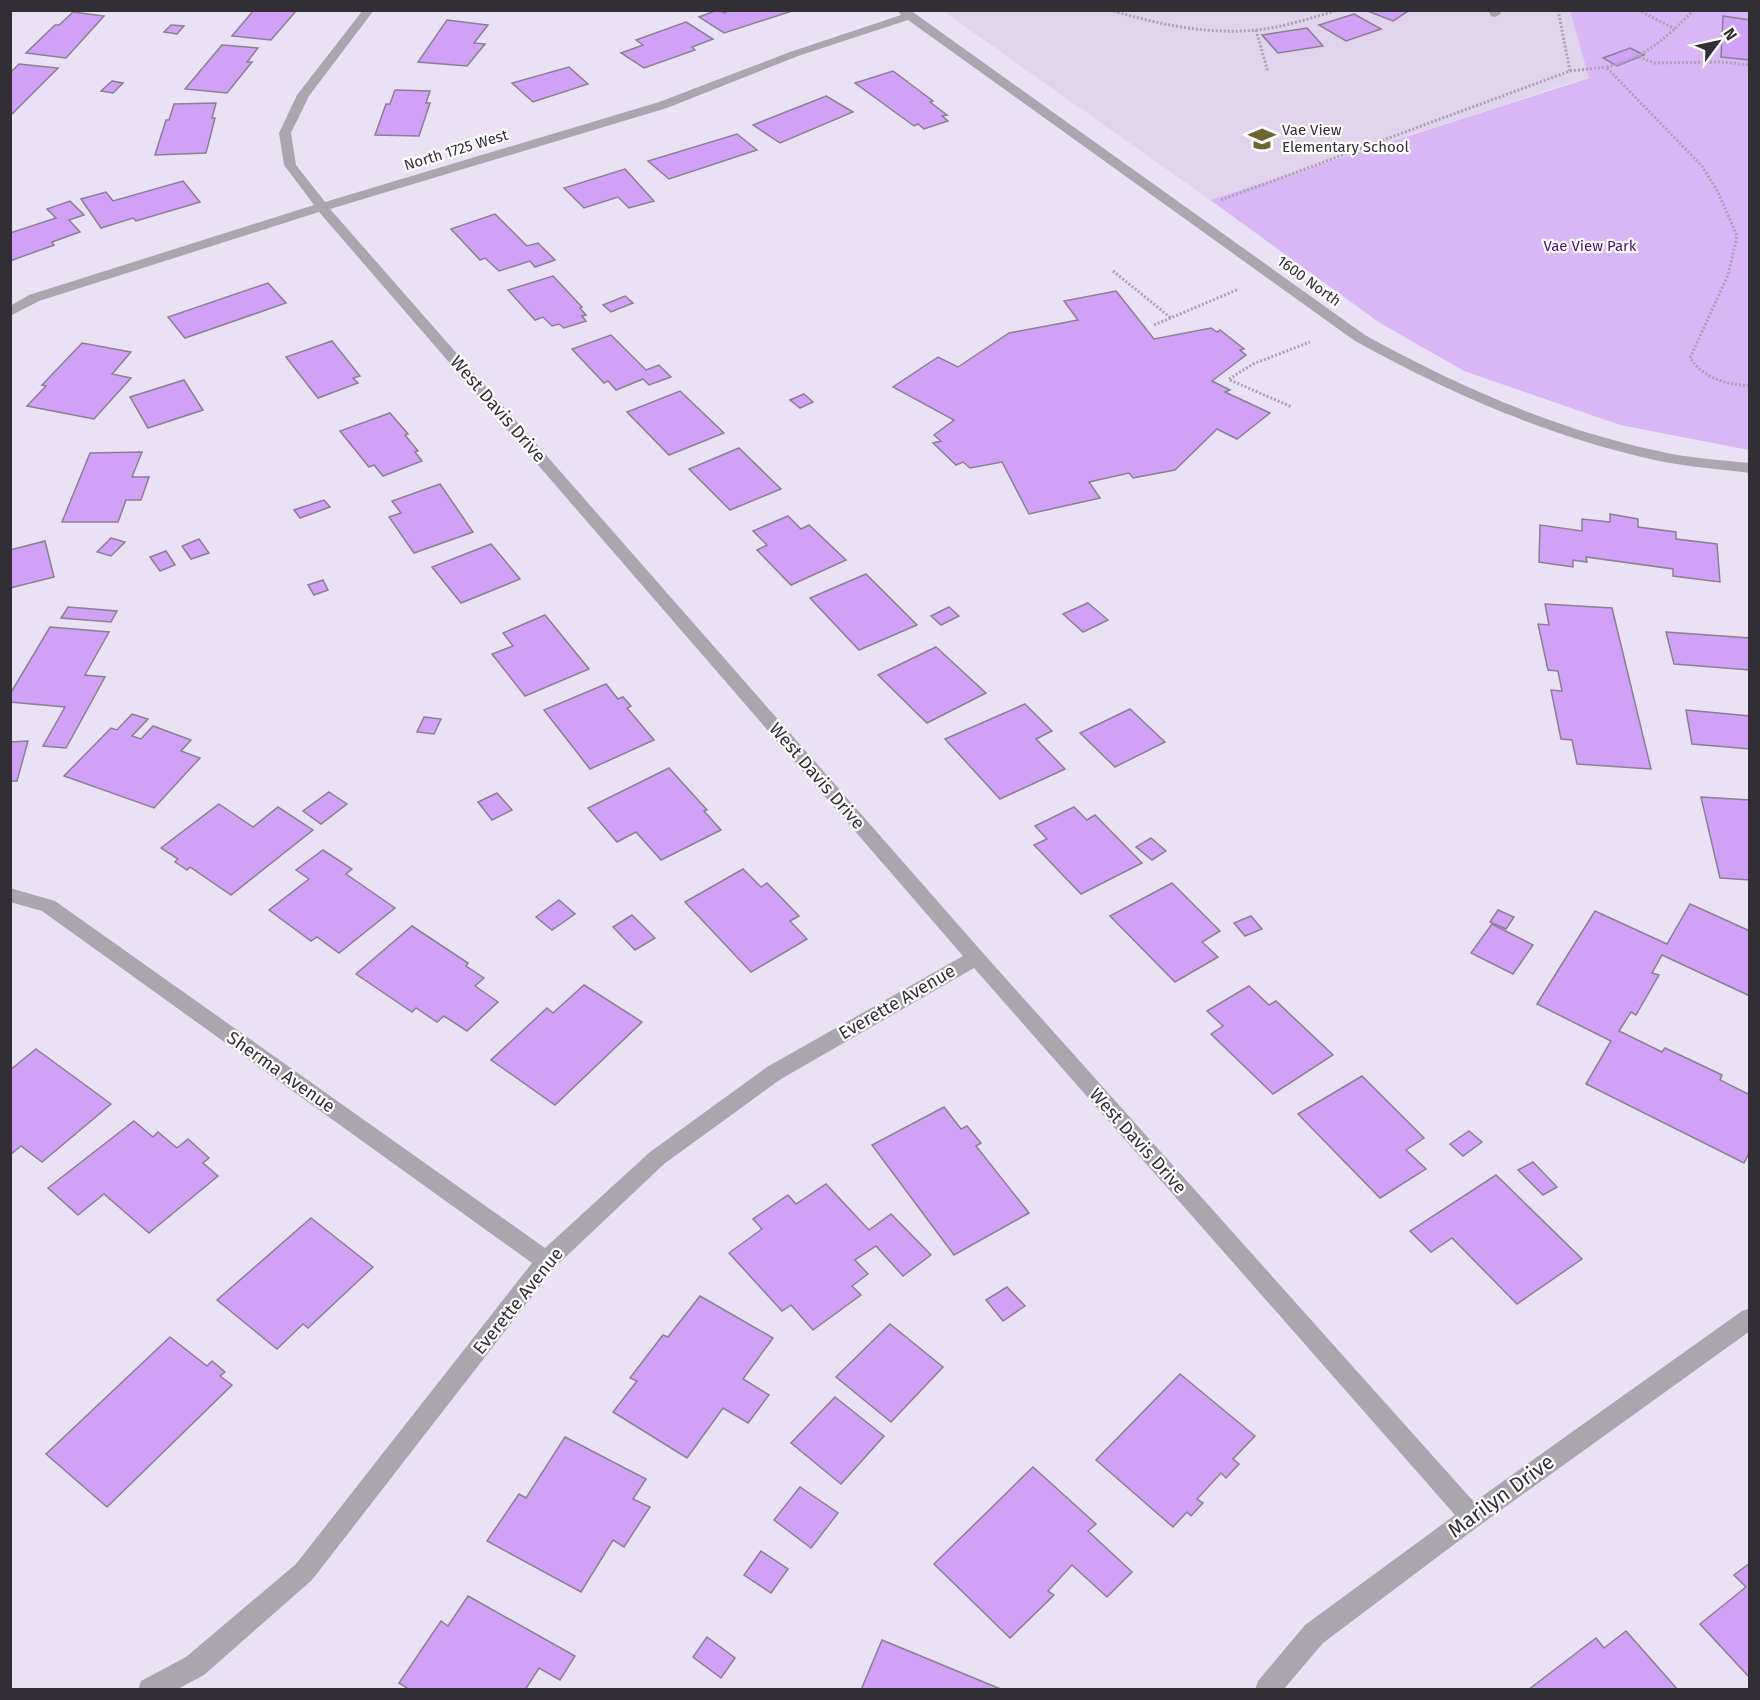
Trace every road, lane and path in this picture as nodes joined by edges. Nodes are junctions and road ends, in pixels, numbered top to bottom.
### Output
1 (369, 10) edge
2 (1110, 10) edge
3 (1338, 10) edge
4 (1558, 10) edge
5 (1638, 10) edge
6 (1694, 10) edge
7 (906, 13) edge
8 (1675, 29) junction
9 (1256, 30) junction
10 (1639, 57) junction
11 (1749, 65) edge
12 (1606, 67) junction
13 (1569, 71) junction
14 (1268, 72) dead end
15 (1221, 200) dead end
16 (322, 207) junction
17 (1113, 271) dead end
18 (1239, 289) dead end
19 (10, 312) edge
20 (1171, 318) junction
21 (1154, 326) dead end
22 (1310, 342) dead end
23 (1749, 386) edge
24 (1292, 407) dead end
25 (1749, 468) edge
26 (10, 896) edge
27 (976, 958) junction
28 (546, 1261) junction
29 (1749, 1318) edge
30 (1472, 1517) junction
31 (150, 1689) edge
32 (1267, 1689) edge

1 - 16 street, West Davis Drive
2 - 9 path
3 - 9 path
4 - 13 path
5 - 8 path
6 - 8 path
7 - 16 street, North 1725 West
7 - 25 street, 1600 North
8 - 10 path
9 - 14 path
10 - 11 path
10 - 12 path
12 - 13 path
12 - 23 path
13 - 15 path
16 - 19 street, North 1725 West
16 - 27 street, West Davis Drive
17 - 20 path
18 - 20 path
20 - 21 path
22 - 24 path
26 - 28 street, Sherma Avenue
27 - 28 street, Everette Avenue
27 - 30 street, West Davis Drive
28 - 31 street, Everette Avenue
29 - 30 street, Marilyn Drive
30 - 32 street, Marilyn Drive

